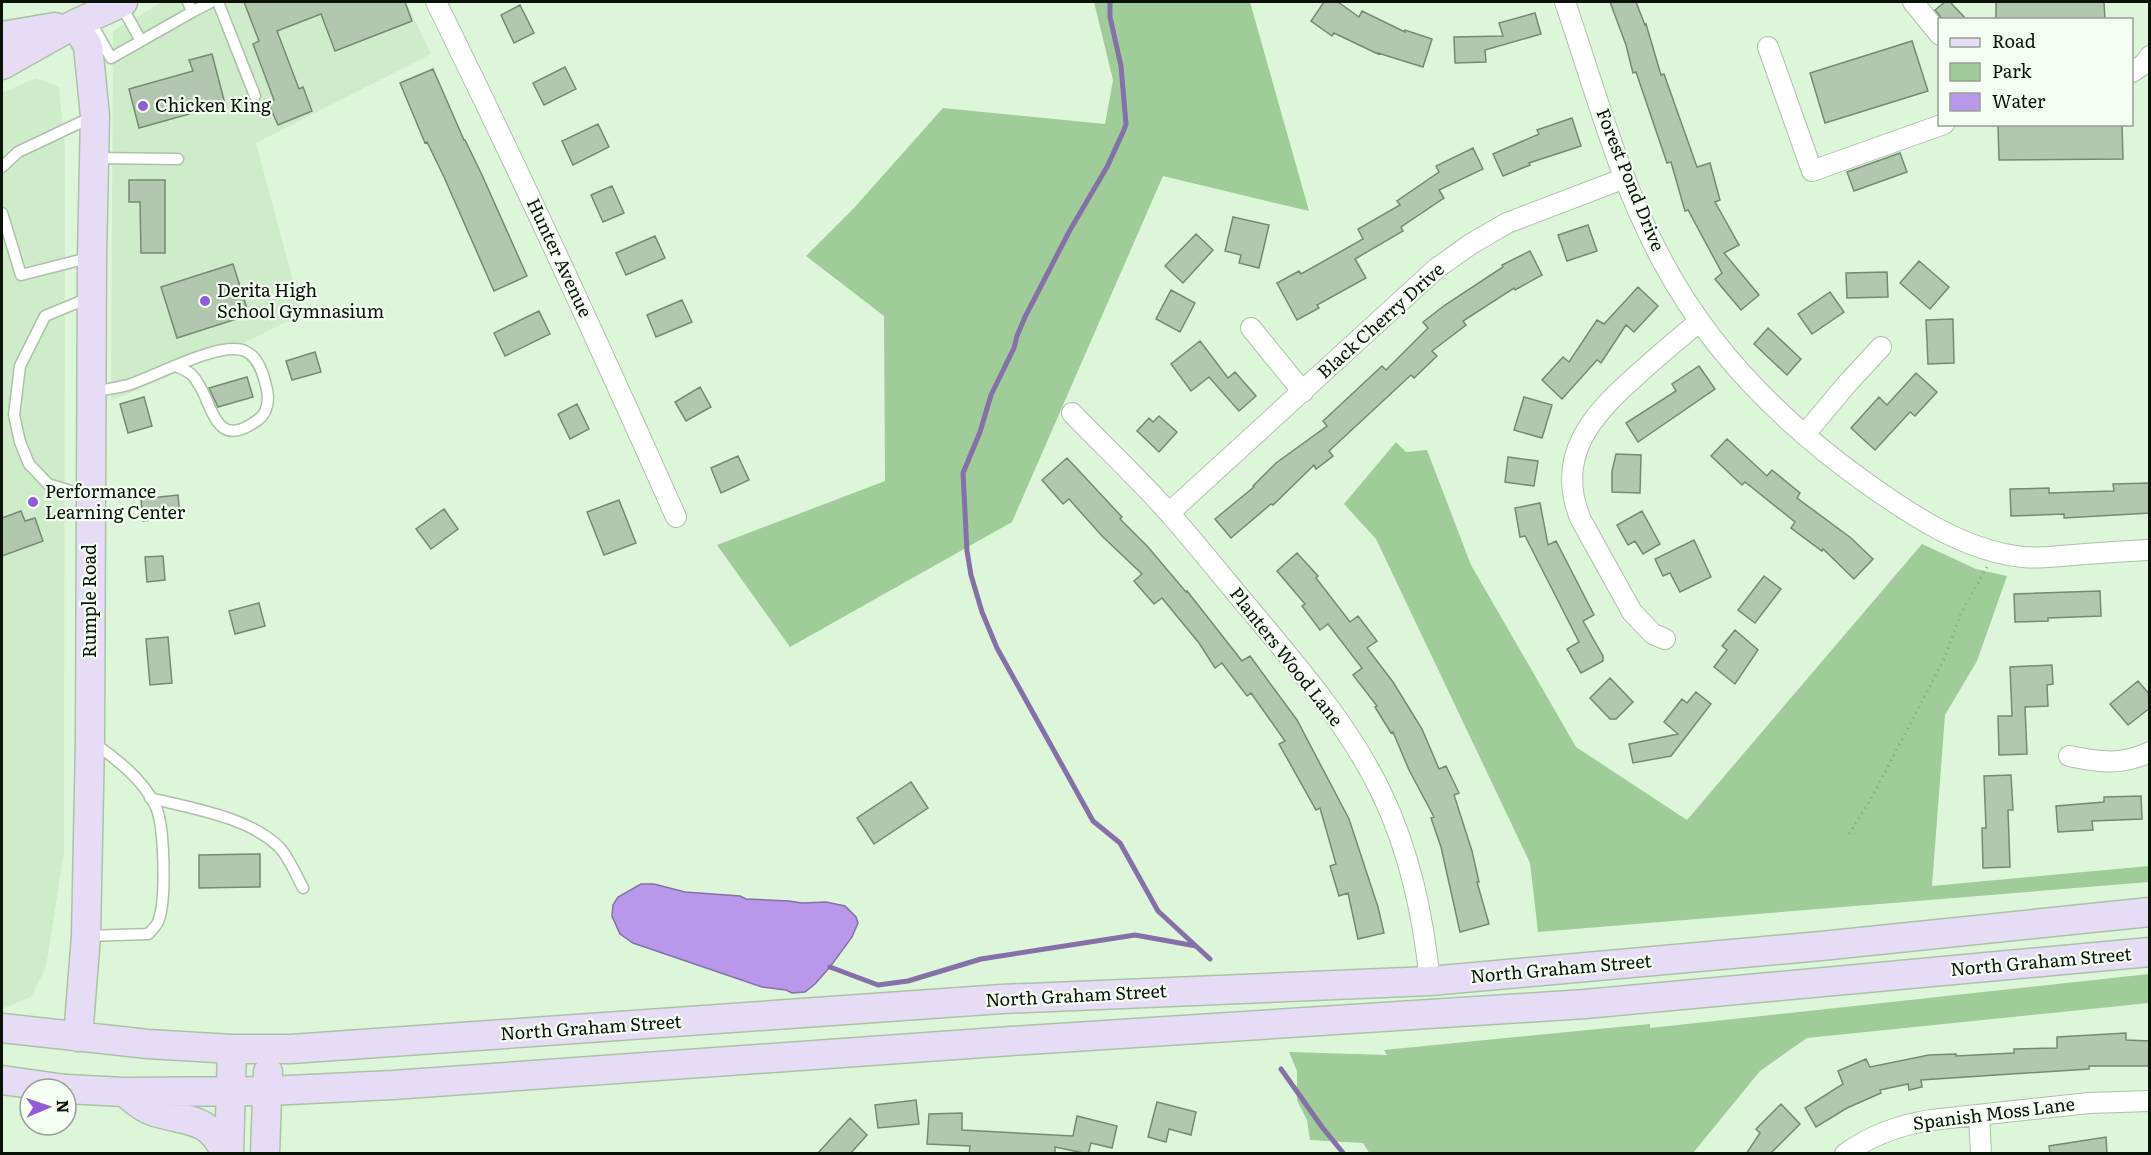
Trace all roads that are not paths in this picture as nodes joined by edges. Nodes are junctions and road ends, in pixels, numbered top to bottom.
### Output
1 (122, 2) edge
2 (211, 2) edge
3 (218, 2) edge
4 (436, 2) edge
5 (1564, 2) edge
6 (1913, 2) edge
7 (190, 7) edge
8 (82, 22) junction
9 (1938, 33) edge
10 (2, 36) edge
11 (141, 41) junction
12 (1768, 47) dead end
13 (2150, 56) edge
14 (2, 65) edge
15 (2133, 71) edge
16 (255, 96) dead end
17 (95, 116) junction
18 (1938, 126) edge
19 (94, 158) junction
20 (178, 159) dead end
21 (2, 167) edge
22 (1625, 178) junction
23 (2, 213) edge
24 (92, 257) junction
25 (93, 296) junction
26 (1700, 321) junction
27 (1251, 328) dead end
28 (1881, 347) dead end
29 (176, 366) junction
30 (91, 392) junction
31 (1303, 392) junction
32 (1072, 413) dead end
33 (1805, 434) junction
34 (90, 497) junction
35 (1169, 513) junction
36 (676, 517) dead end
37 (2150, 550) edge
38 (1665, 639) dead end
39 (90, 740) junction
40 (2150, 752) edge
41 (2069, 756) dead end
42 (150, 798) junction
43 (303, 888) dead end
44 (2150, 912) edge
45 (86, 936) junction
46 (2150, 951) edge
47 (1430, 981) junction
48 (2, 1028) edge
49 (78, 1037) junction
50 (232, 1049) junction
51 (269, 1050) junction
52 (2, 1080) edge
53 (18, 1082) edge
54 (78, 1090) edge
55 (231, 1091) junction
56 (268, 1091) junction
57 (124, 1092) junction
58 (2150, 1101) edge
59 (1979, 1116) junction
60 (227, 1154) edge
61 (265, 1154) edge
62 (1845, 1154) edge
63 (1981, 1154) edge

1 - 8 main road
1 - 11 lane
2 - 7 lane
3 - 16 lane
4 - 36 street, Hunter Avenue
5 - 22 street, Forest Pond Drive
6 - 9 street
7 - 11 lane
8 - 10 main road
8 - 11 lane
8 - 14 main road
8 - 17 main road, Rumple Road
12 - 18 street
13 - 15 street
17 - 19 main road, Rumple Road
17 - 21 lane
19 - 20 lane
19 - 24 main road, Rumple Road
22 - 26 street, Forest Pond Drive
22 - 31 street, Black Cherry Drive
23 - 24 lane
24 - 25 main road, Rumple Road
25 - 30 main road, Rumple Road
25 - 34 lane
26 - 33 street, Forest Pond Drive
26 - 38 street
27 - 31 street
28 - 33 street
29 - 29 lane
29 - 30 lane
30 - 34 main road, Rumple Road
31 - 35 street, Black Cherry Drive
32 - 35 street, Planters Wood Lane
33 - 37 street, Forest Pond Drive
34 - 39 main road, Rumple Road
35 - 47 street, Planters Wood Lane
39 - 42 lane
39 - 45 main road, Rumple Road
40 - 41 street
42 - 43 lane
42 - 45 lane
44 - 47 main road, North Graham Street
45 - 49 main road, Rumple Road
46 - 56 main road, North Graham Street
47 - 51 main road, North Graham Street
48 - 49 main road, North Graham Street
49 - 50 main road, North Graham Street
50 - 51 main road, North Graham Street
50 - 55 main road
51 - 56 main road
52 - 53 main road, North Graham Street
54 - 57 main road, North Graham Street
55 - 56 main road, North Graham Street
55 - 57 main road, North Graham Street
55 - 60 main road
56 - 61 main road
57 - 60 main road
58 - 59 street, Spanish Moss Lane
59 - 62 street, Spanish Moss Lane
59 - 63 street

